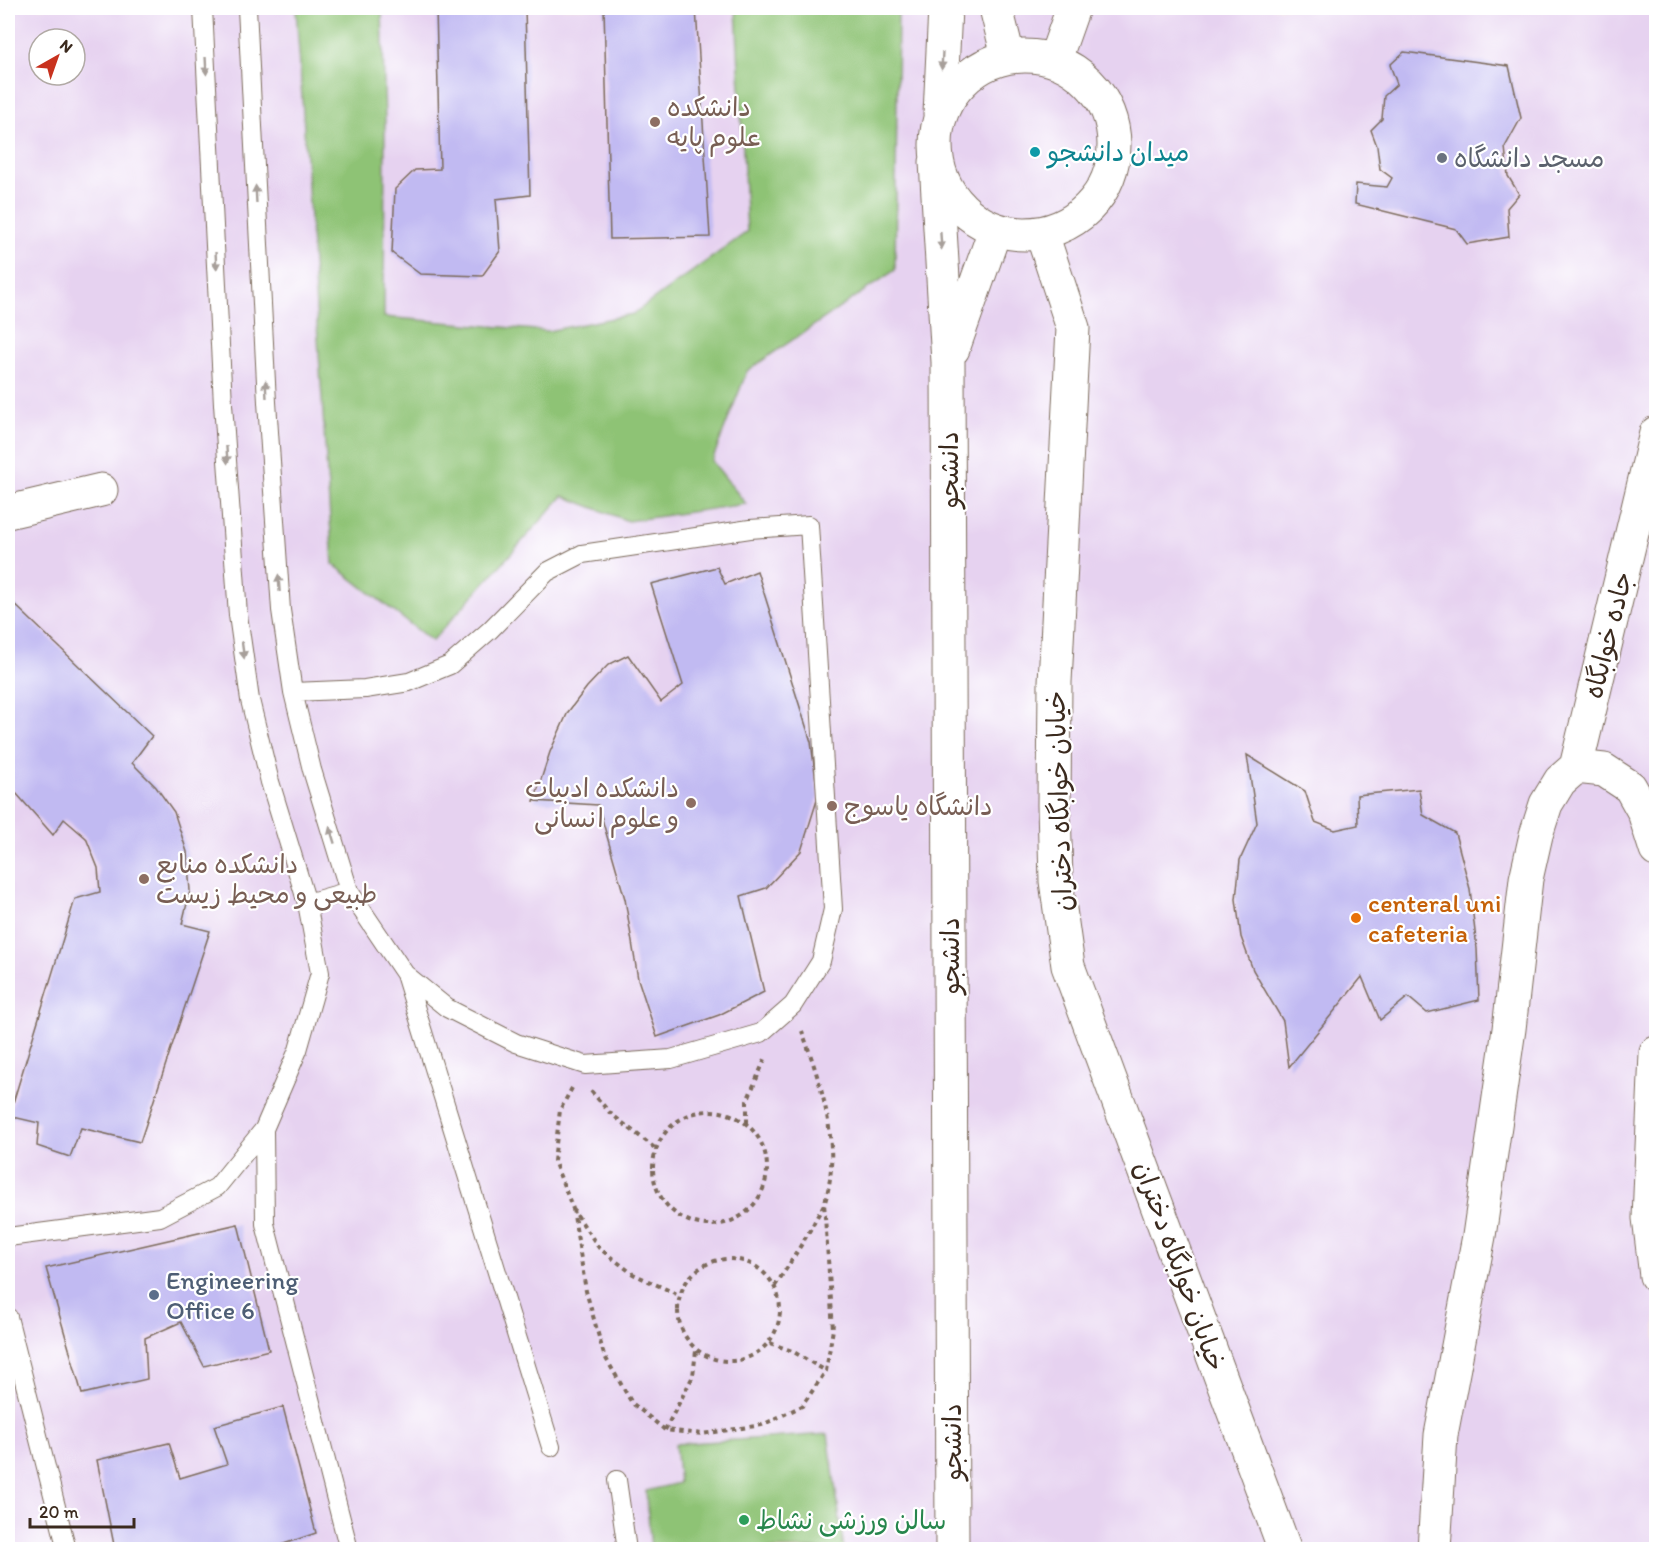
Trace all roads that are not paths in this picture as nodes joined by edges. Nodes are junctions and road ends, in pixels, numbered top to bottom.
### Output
1 (203, 8) edge
2 (247, 8) edge
3 (945, 8) edge
4 (996, 8) edge
5 (1073, 8) edge
6 (1008, 56) junction
7 (1055, 59) junction
8 (940, 115) junction
9 (936, 162) junction
10 (995, 230) junction
11 (1042, 234) junction
12 (948, 362) junction
13 (1656, 434) edge
14 (101, 490) dead end
15 (8, 512) edge
16 (293, 692) junction
17 (1576, 767) junction
18 (1656, 850) edge
19 (349, 891) junction
20 (307, 903) junction
21 (405, 974) junction
22 (1656, 1053) edge
23 (264, 1129) junction
24 (8, 1237) edge
25 (1656, 1276) edge
26 (8, 1317) edge
27 (551, 1447) dead end
28 (617, 1480) dead end
29 (67, 1550) edge
30 (349, 1550) edge
31 (627, 1550) edge
32 (952, 1550) edge
33 (1285, 1550) edge
34 (1434, 1550) edge

1 -> 20 lane
16 -> 2 lane
3 -> 8 street
4 - 6 street
5 - 7 street
6 - 7 street
6 - 8 street
7 - 11 street
8 - 9 street
9 - 10 street
9 -> 12 street, دانشجو
10 - 11 street
10 - 12 street
11 - 33 street, خیابان خوابگاه دختران
12 - 32 street, دانشجو
13 - 17 street, جاده خوابگاه
14 - 15 street
19 -> 16 lane
16 - 21 lane
17 - 18 street
17 - 34 street
19 - 20 lane
19 - 21 lane
20 - 23 lane
21 - 27 lane
22 - 25 street
23 - 24 lane
23 - 30 lane
26 - 29 lane
28 - 31 lane

